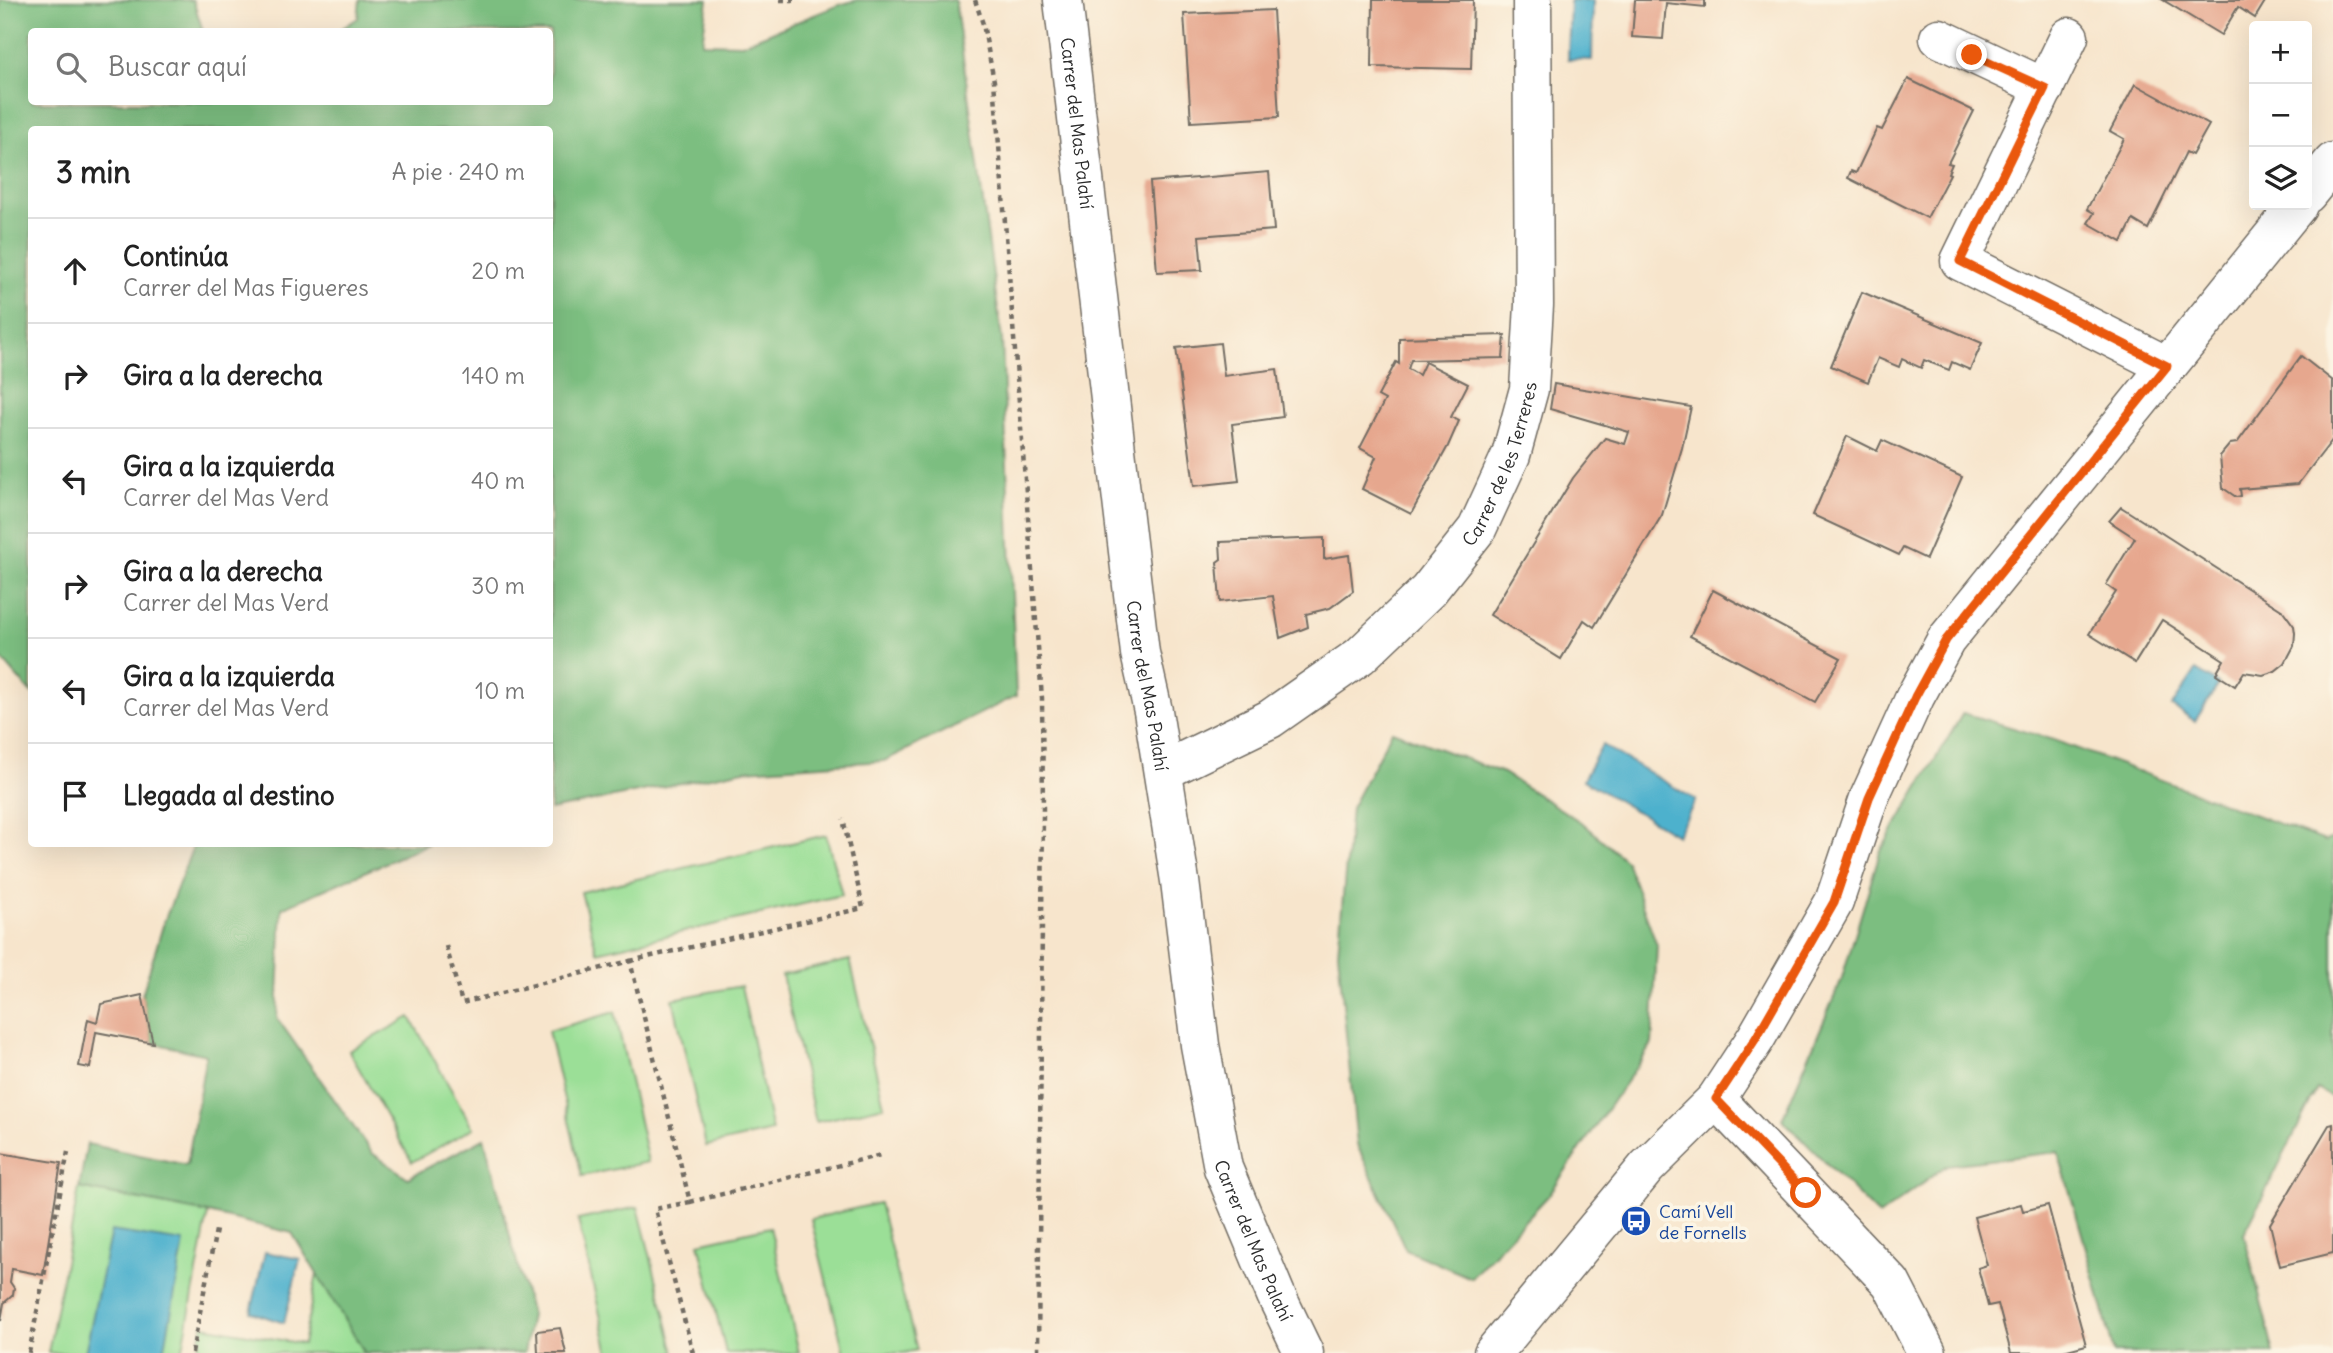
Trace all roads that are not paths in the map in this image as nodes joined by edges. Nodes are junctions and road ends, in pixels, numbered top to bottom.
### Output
1 (1063, 0) edge
2 (1532, 0) edge
3 (2069, 37) dead end
4 (1938, 38) dead end
5 (2045, 88) junction
6 (2333, 162) edge
7 (2312, 188) edge
8 (2294, 210) edge
9 (2167, 366) junction
10 (1163, 771) junction
11 (1716, 1099) junction
12 (1304, 1353) edge
13 (1493, 1353) edge
14 (1927, 1353) edge

1 - 10 street, Carrer del Mas Palahí
2 - 10 street, Carrer de les Terreres
3 - 5 street
4 - 5 street
5 - 9 street
6 - 7 street
8 - 9 street
9 - 11 street
10 - 12 street, Carrer del Mas Palahí
11 - 13 street
11 - 14 street

